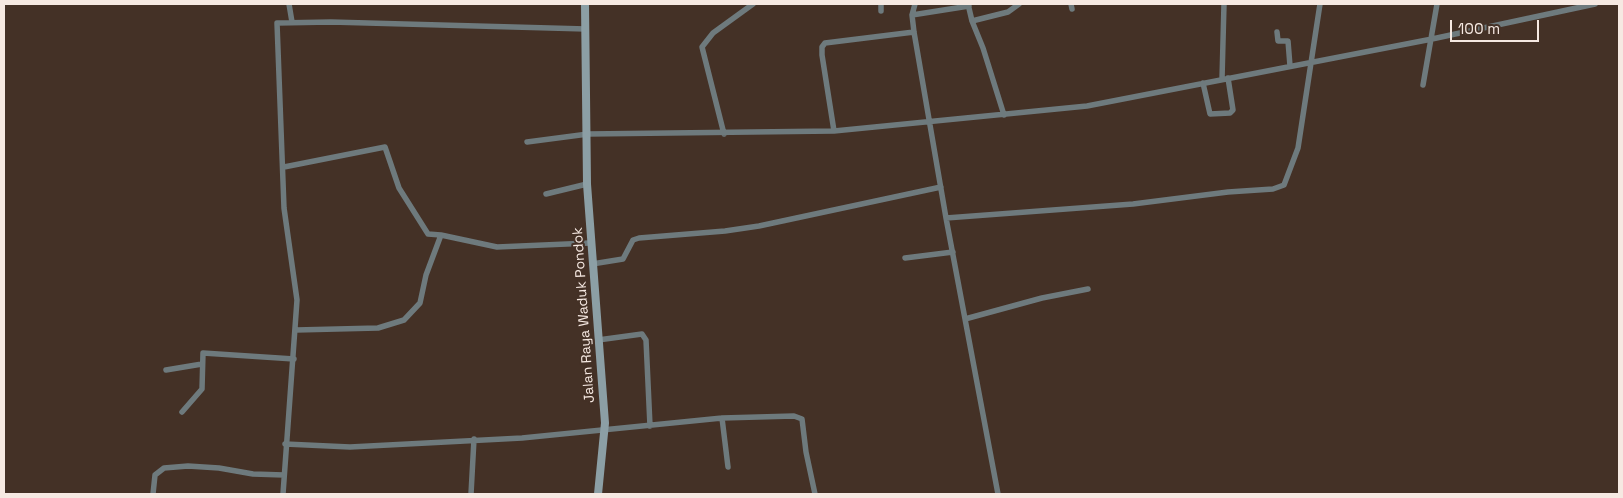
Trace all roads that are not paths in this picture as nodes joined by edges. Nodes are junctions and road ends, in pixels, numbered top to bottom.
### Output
1 (289, 4) edge
2 (585, 4) edge
3 (754, 4) edge
4 (881, 4) edge
5 (915, 4) edge
6 (1019, 4) edge
7 (1224, 4) edge
8 (1320, 4) edge
9 (1437, 4) edge
10 (1595, 4) edge
11 (968, 5) edge
12 (881, 11) dead end
13 (912, 15) junction
14 (972, 21) junction
15 (292, 22) junction
16 (586, 29) junction
17 (914, 32) junction
18 (1277, 32) dead end
19 (1432, 39) junction
20 (1313, 63) junction
21 (1290, 66) junction
22 (1225, 79) junction
23 (1203, 83) junction
24 (1423, 85) dead end
25 (1004, 116) junction
26 (930, 122) junction
27 (834, 131) junction
28 (588, 134) junction
29 (724, 134) junction
30 (526, 142) dead end
31 (284, 167) junction
32 (587, 184) junction
33 (941, 187) junction
34 (546, 194) dead end
35 (946, 218) junction
36 (441, 235) junction
37 (590, 242) junction
38 (953, 252) junction
39 (905, 258) dead end
40 (592, 264) junction
41 (1088, 289) dead end
42 (965, 319) junction
43 (296, 330) junction
44 (598, 340) junction
45 (294, 359) junction
46 (202, 364) junction
47 (166, 370) dead end
48 (182, 412) dead end
49 (722, 418) junction
50 (650, 426) junction
51 (605, 430) junction
52 (474, 439) junction
53 (285, 444) junction
54 (728, 468) dead end
55 (284, 475) junction
56 (153, 494) edge
57 (283, 494) edge
58 (471, 494) edge
59 (598, 494) edge
60 (815, 494) edge
61 (998, 494) edge

1 - 15 street
2 - 16 street, Jalan Raya Waduk Pondok
3 - 29 street
4 - 12 street
5 - 13 street
6 - 14 street
7 - 22 street
8 - 20 street
9 - 19 street
10 - 19 street
11 - 13 street
11 - 14 street
13 - 17 street
14 - 25 street
15 - 16 street
15 - 31 street
16 - 28 street, Jalan Raya Waduk Pondok
17 - 26 street
17 - 27 street
18 - 21 street
19 - 20 street
19 - 24 street
20 - 21 street
20 - 35 street
21 - 22 street
22 - 23 street
22 - 23 street
23 - 25 street
25 - 26 street
26 - 27 street
26 - 33 street
27 - 29 street
28 - 29 street
28 - 30 street
28 - 32 street, Jalan Raya Waduk Pondok
31 - 36 street
31 - 43 street
32 - 34 street
32 - 37 street, Jalan Raya Waduk Pondok
33 - 35 street
33 - 40 street
35 - 38 street
36 - 37 street
36 - 43 street
37 - 40 street, Jalan Raya Waduk Pondok
38 - 39 street
38 - 42 street
40 - 44 street, Jalan Raya Waduk Pondok
41 - 42 street
42 - 61 street
43 - 45 street
44 - 50 street
44 - 51 street, Jalan Raya Waduk Pondok
45 - 46 street
45 - 53 street
46 - 47 street
46 - 48 street
49 - 50 street
49 - 54 street
49 - 60 street
50 - 51 street
51 - 52 street
51 - 59 street, Jalan Raya Waduk Pondok
52 - 53 street
52 - 58 street
53 - 55 street
55 - 56 street
55 - 57 street

